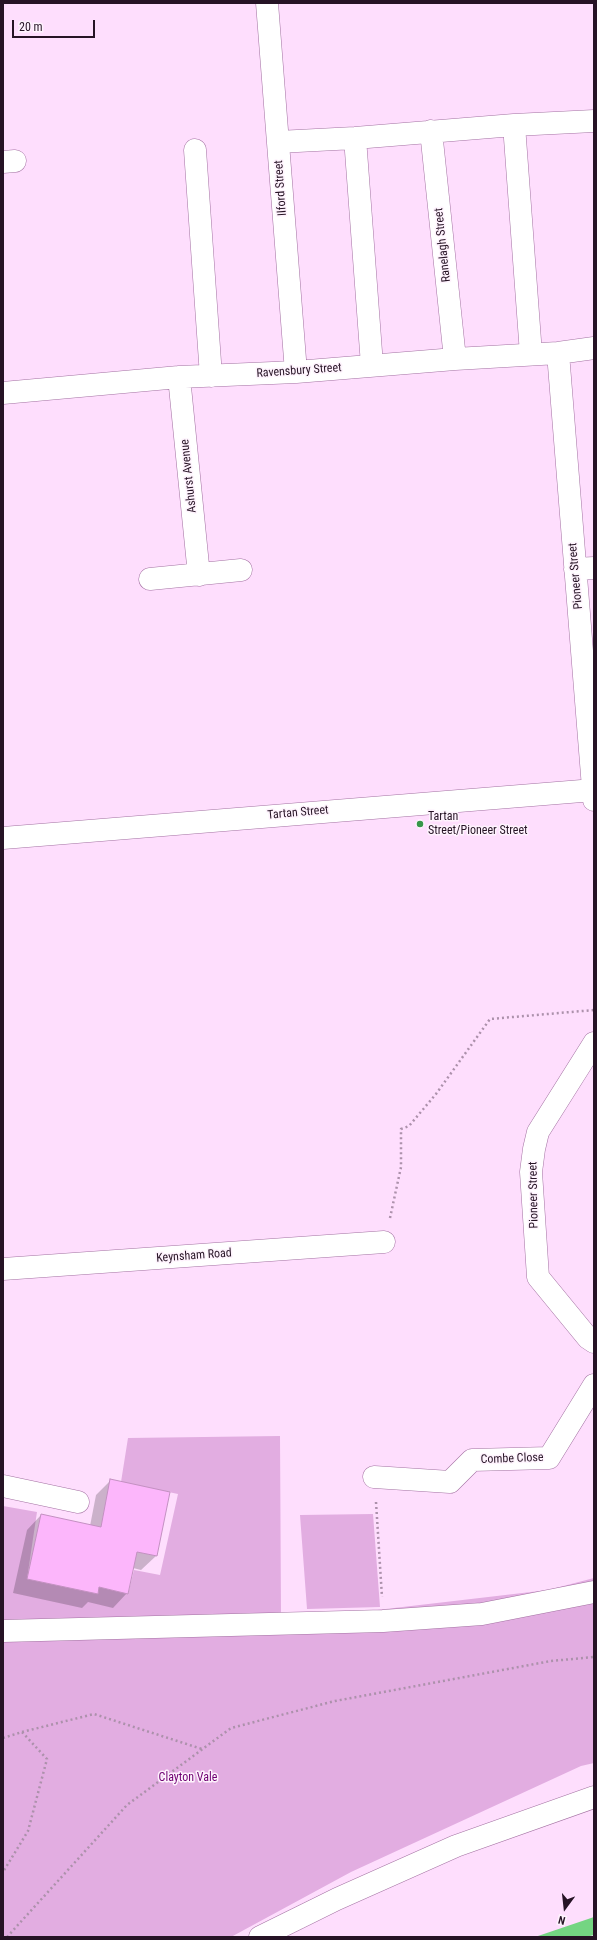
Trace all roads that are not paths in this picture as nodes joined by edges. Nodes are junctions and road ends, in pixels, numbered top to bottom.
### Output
1 (266, 3) edge
2 (594, 121) edge
3 (514, 125) junction
4 (432, 131) junction
5 (355, 138) junction
6 (278, 142) junction
7 (195, 150) dead end
8 (594, 348) edge
9 (558, 353) junction
10 (531, 354) junction
11 (455, 359) junction
12 (372, 365) junction
13 (296, 372) junction
14 (211, 376) junction
15 (179, 377) junction
16 (3, 393) edge
17 (585, 568) edge
18 (242, 570) dead end
19 (198, 575) junction
20 (150, 579) dead end
21 (594, 793) edge
22 (3, 838) edge
23 (594, 1044) edge
24 (384, 1242) road end
25 (3, 1269) edge
26 (594, 1342) edge
27 (594, 1385) edge
28 (374, 1476) road end
29 (3, 1486) edge
30 (78, 1502) dead end
31 (594, 1592) edge
32 (3, 1632) edge
33 (594, 1797) edge
34 (260, 1937) edge

1 - 6 street, Ilford Street
2 - 3 street
3 - 4 street
3 - 10 street
4 - 5 street
4 - 11 street, Ranelagh Street
5 - 6 street
5 - 12 street
6 - 13 street, Ilford Street
7 - 14 street
8 - 9 street, Ravensbury Street
9 - 10 street, Ravensbury Street
9 - 17 street, Pioneer Street
10 - 11 street, Ravensbury Street
11 - 12 street, Ravensbury Street
12 - 13 street, Ravensbury Street
13 - 14 street, Ravensbury Street
14 - 15 street, Ravensbury Street
15 - 16 street, Ravensbury Street
15 - 19 street, Ashurst Avenue
17 - 21 street, Pioneer Street
18 - 19 street
19 - 20 street
21 - 22 street, Tartan Street
23 - 26 street, Pioneer Street
24 - 25 street, Keynsham Road
27 - 28 street, Combe Close
29 - 30 street
31 - 32 street
33 - 34 street

